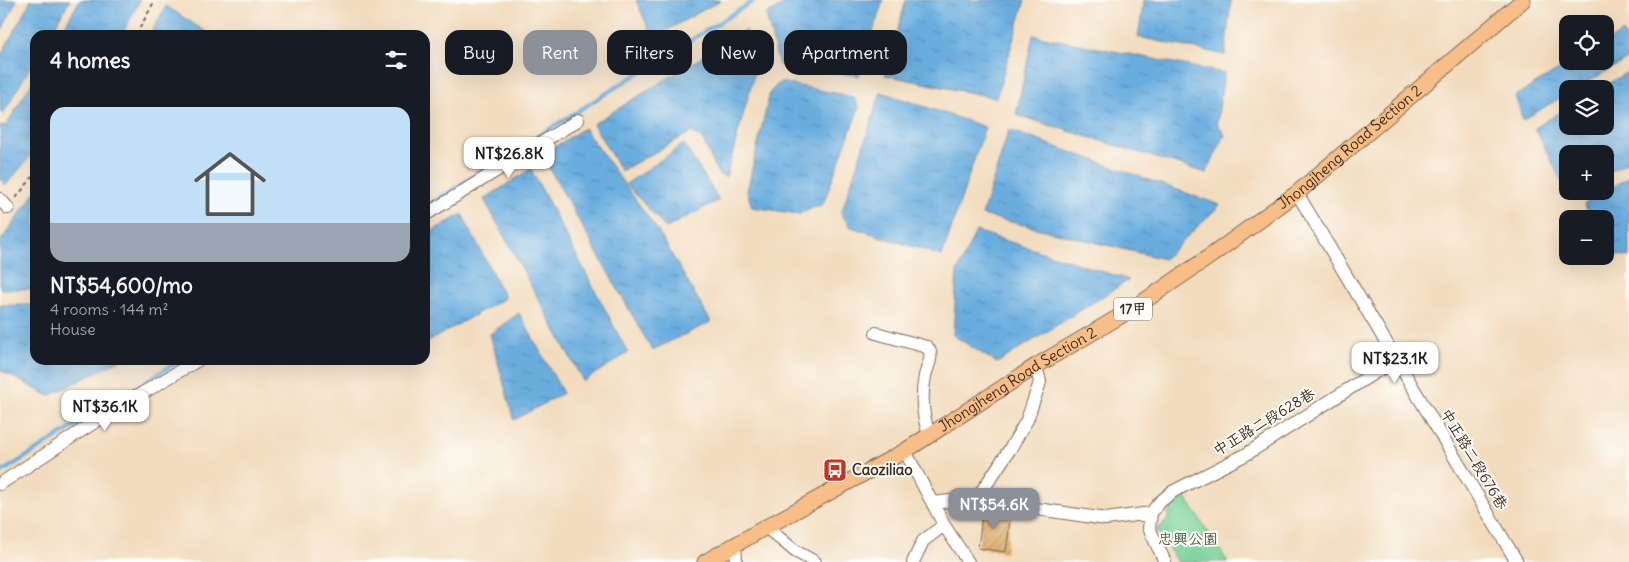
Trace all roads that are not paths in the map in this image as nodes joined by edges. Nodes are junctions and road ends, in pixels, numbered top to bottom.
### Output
1 (1523, 0) edge
2 (578, 120) dead end
3 (1296, 192) junction
4 (430, 212) edge
5 (876, 333) dead end
6 (1396, 359) junction
7 (190, 365) edge
8 (1036, 366) junction
9 (929, 434) junction
10 (905, 451) junction
11 (0, 484) edge
12 (976, 500) junction
13 (933, 503) junction
14 (1151, 513) junction
15 (944, 525) junction
16 (766, 527) junction
17 (735, 544) junction
18 (798, 557) edge
19 (705, 562) edge
20 (736, 562) edge
21 (815, 562) edge
22 (913, 562) edge
23 (968, 562) edge
24 (1165, 562) edge
25 (1517, 562) edge

1 - 3 main road, Jhongjheng Road Section 2 / 17甲
2 - 4 street
3 - 6 street, 中正路二段676巷
3 - 8 main road, Jhongjheng Road Section 2 / 17甲
5 - 9 street
6 - 14 street, 中正路二段628巷
6 - 25 street, 中正路二段676巷
7 - 11 street
8 - 9 main road, Jhongjheng Road Section 2 / 17甲
8 - 12 street
9 - 10 main road, Jhongjheng Road Section 2 / 17甲
10 - 13 street
10 - 16 main road, Jhongjheng Road Section 2 / 17甲
12 - 13 street
12 - 14 street
13 - 15 street
14 - 24 street
15 - 22 street
15 - 23 street
16 - 17 main road, Jhongjheng Road Section 2 / 17甲
16 - 18 street
17 - 19 main road, Jhongjheng Road Section 2 / 17甲
17 - 20 street
18 - 21 street

